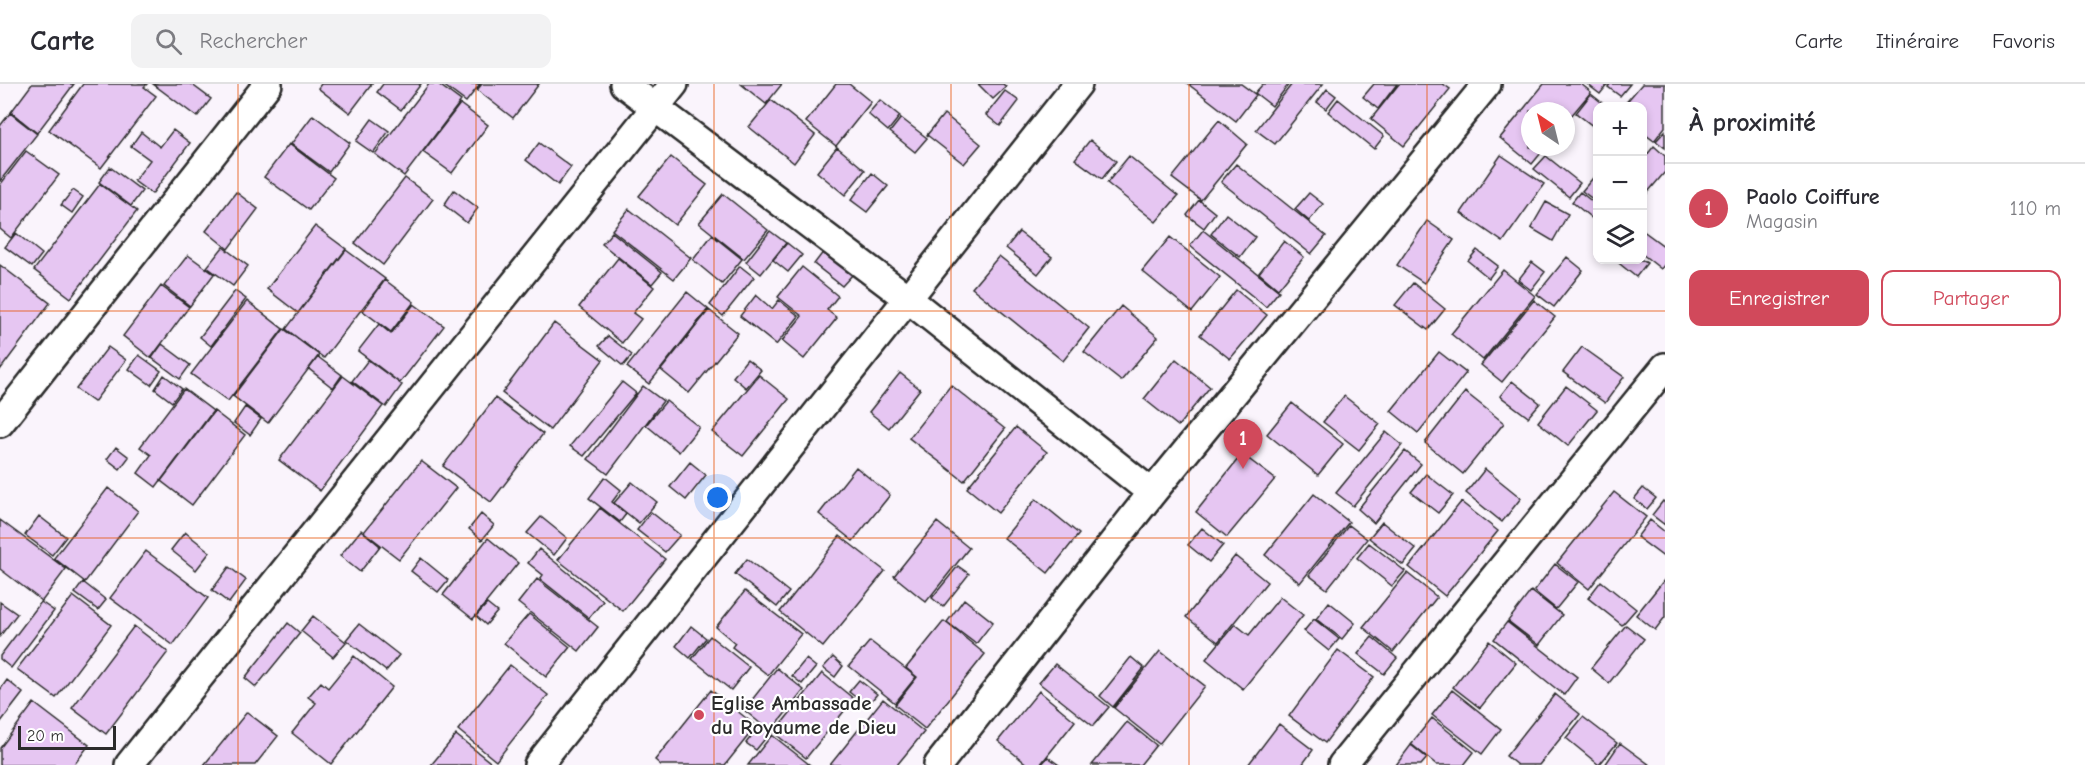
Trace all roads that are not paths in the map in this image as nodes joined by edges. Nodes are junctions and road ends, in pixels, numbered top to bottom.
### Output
1 (268, 84) edge
2 (624, 84) edge
3 (674, 84) edge
4 (1078, 84) edge
5 (1486, 84) edge
6 (655, 108) junction
7 (907, 298) junction
8 (1665, 367) edge
9 (0, 423) edge
10 (1152, 493) junction
11 (129, 765) edge
12 (537, 765) edge
13 (938, 765) edge
14 (1342, 765) edge

1 - 9 street
2 - 6 street
3 - 6 street
4 - 7 street
5 - 10 street
6 - 7 street
6 - 11 street
7 - 10 street
7 - 12 street
8 - 14 street
10 - 13 street

